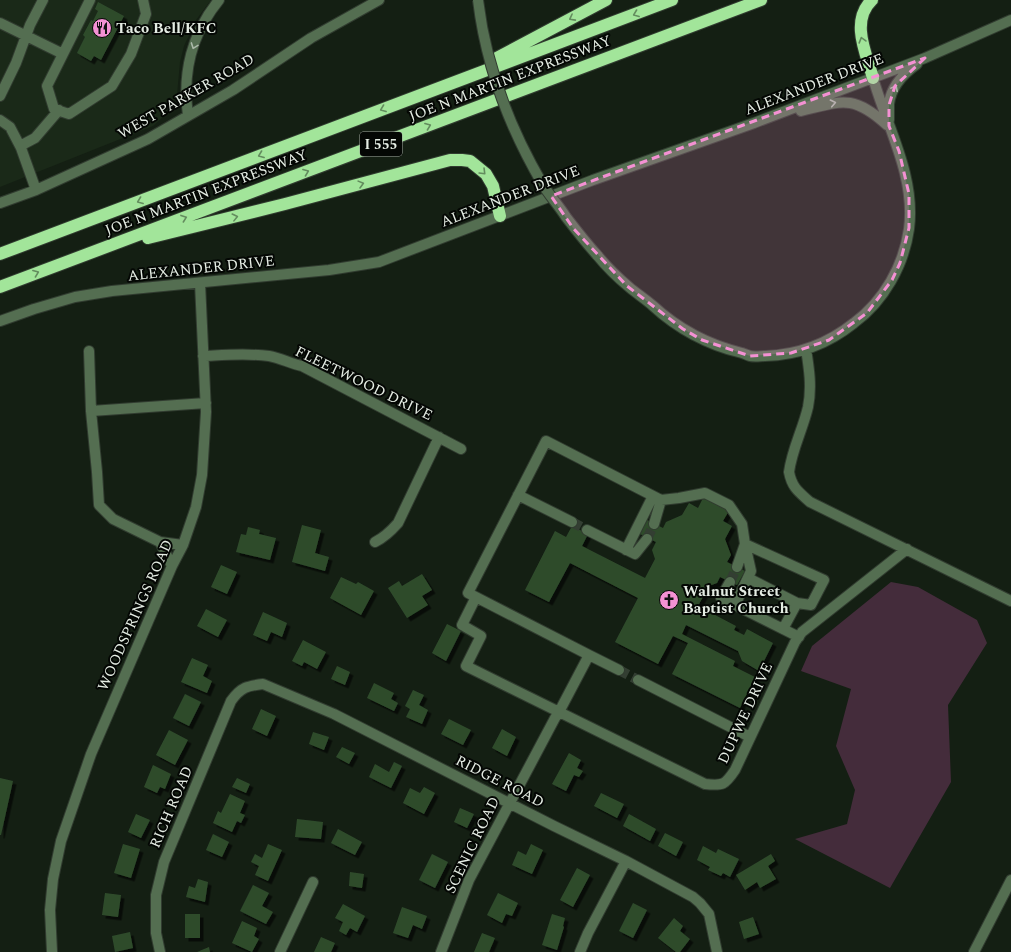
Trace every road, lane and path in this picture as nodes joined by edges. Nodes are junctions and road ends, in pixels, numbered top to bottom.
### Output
1 (43, 0) edge
2 (90, 0) edge
3 (143, 0) edge
4 (379, 0) edge
5 (478, 0) edge
6 (606, 0) edge
7 (672, 0) edge
8 (761, 0) edge
9 (872, 0) edge
10 (215, 1) edge
11 (1011, 20) edge
12 (0, 22) edge
13 (26, 36) junction
14 (63, 54) junction
15 (925, 58) junction
16 (873, 78) junction
17 (445, 85) junction
18 (0, 96) edge
19 (59, 110) junction
20 (188, 115) junction
21 (0, 120) edge
22 (754, 123) junction
23 (889, 126) junction
24 (20, 146) junction
25 (36, 190) junction
26 (0, 203) edge
27 (500, 216) junction
28 (0, 254) edge
29 (88, 254) junction
30 (200, 282) junction
31 (0, 287) edge
32 (0, 321) edge
33 (806, 349) junction
34 (89, 351) dead end
35 (203, 356) junction
36 (206, 403) junction
37 (91, 411) junction
38 (439, 437) junction
39 (461, 449) dead end
40 (518, 495) junction
41 (657, 498) junction
42 (572, 522) tunnel mouth
43 (654, 524) tunnel mouth
44 (587, 530) tunnel mouth
45 (647, 539) tunnel mouth
46 (160, 542) junction
47 (375, 542) dead end
48 (745, 544) junction
49 (183, 545) junction
50 (907, 549) junction
51 (626, 550) junction
52 (172, 566) junction
53 (737, 567) tunnel mouth
54 (748, 578) junction
55 (730, 582) tunnel mouth
56 (476, 597) junction
57 (1011, 601) edge
58 (797, 603) junction
59 (735, 605) junction
60 (784, 629) junction
61 (799, 637) junction
62 (589, 655) junction
63 (619, 670) tunnel mouth
64 (638, 680) tunnel mouth
65 (248, 687) joint
66 (559, 712) junction
67 (750, 737) junction
68 (510, 803) junction
69 (626, 861) junction
70 (1011, 880) edge
71 (313, 882) dead end
72 (52, 952) edge
73 (160, 952) edge
74 (280, 952) edge
75 (441, 952) edge
76 (580, 952) edge
77 (717, 952) edge
78 (974, 952) edge

1 - 13 street
2 - 14 street
3 - 19 street
4 - 20 street, WEST PARKER ROAD
5 - 33 street, bridge
6 -> 17 highway
7 -> 17 highway, JOE N MARTIN EXPRESSWAY / I 555
29 -> 8 highway, JOE N MARTIN EXPRESSWAY / I 555
16 -> 9 highway
10 -> 20 street
11 - 15 street, ALEXANDER DRIVE
12 - 13 street
13 - 14 street
13 - 18 street
14 - 19 street
15 - 16 street, ALEXANDER DRIVE
23 -> 15 street
16 - 22 street, ALEXANDER DRIVE
16 - 23 street
17 -> 28 highway, JOE N MARTIN EXPRESSWAY / I 555
19 - 24 street
20 - 25 street, WEST PARKER ROAD
21 - 24 street
22 -> 23 street
22 - 27 street, ALEXANDER DRIVE
23 - 33 street
24 - 25 street
25 - 26 street, WEST PARKER ROAD
29 -> 27 highway
27 - 30 street, ALEXANDER DRIVE
31 -> 29 highway, JOE N MARTIN EXPRESSWAY / I 555
30 - 32 street, ALEXANDER DRIVE
30 - 35 street, WOODSPRINGS ROAD
33 - 50 street
34 - 37 street
35 - 36 street, WOODSPRINGS ROAD
35 - 38 street, FLEETWOOD DRIVE
36 - 37 street
36 - 49 street, WOODSPRINGS ROAD
37 - 46 street
38 - 39 street, FLEETWOOD DRIVE
38 - 47 street
40 - 41 street
40 - 42 street
40 - 56 street
41 - 43 street
41 - 48 street
41 - 51 street
44 - 51 street
45 - 51 street
46 - 49 street
46 - 52 street
48 - 53 street
48 - 54 street
48 - 58 street
49 - 52 street, WOODSPRINGS ROAD
50 - 57 street
50 - 61 street, DUPWE DRIVE
52 - 72 street, WOODSPRINGS ROAD
54 - 58 street
54 - 59 street
55 - 59 street
56 - 62 street
56 - 66 street
58 - 60 street
59 - 60 street
60 - 61 street
61 - 67 street, DUPWE DRIVE
62 - 63 street
62 - 66 street, SCENIC ROAD
64 - 67 street
65 - 68 street, RIDGE ROAD
65 - 73 street, RICH ROAD
66 - 67 street, DUPWE DRIVE
66 - 68 street, SCENIC ROAD
68 - 69 street, RIDGE ROAD
68 - 75 street, SCENIC ROAD
69 - 76 street
69 - 77 street, RIDGE ROAD
70 - 78 street
71 - 74 street

